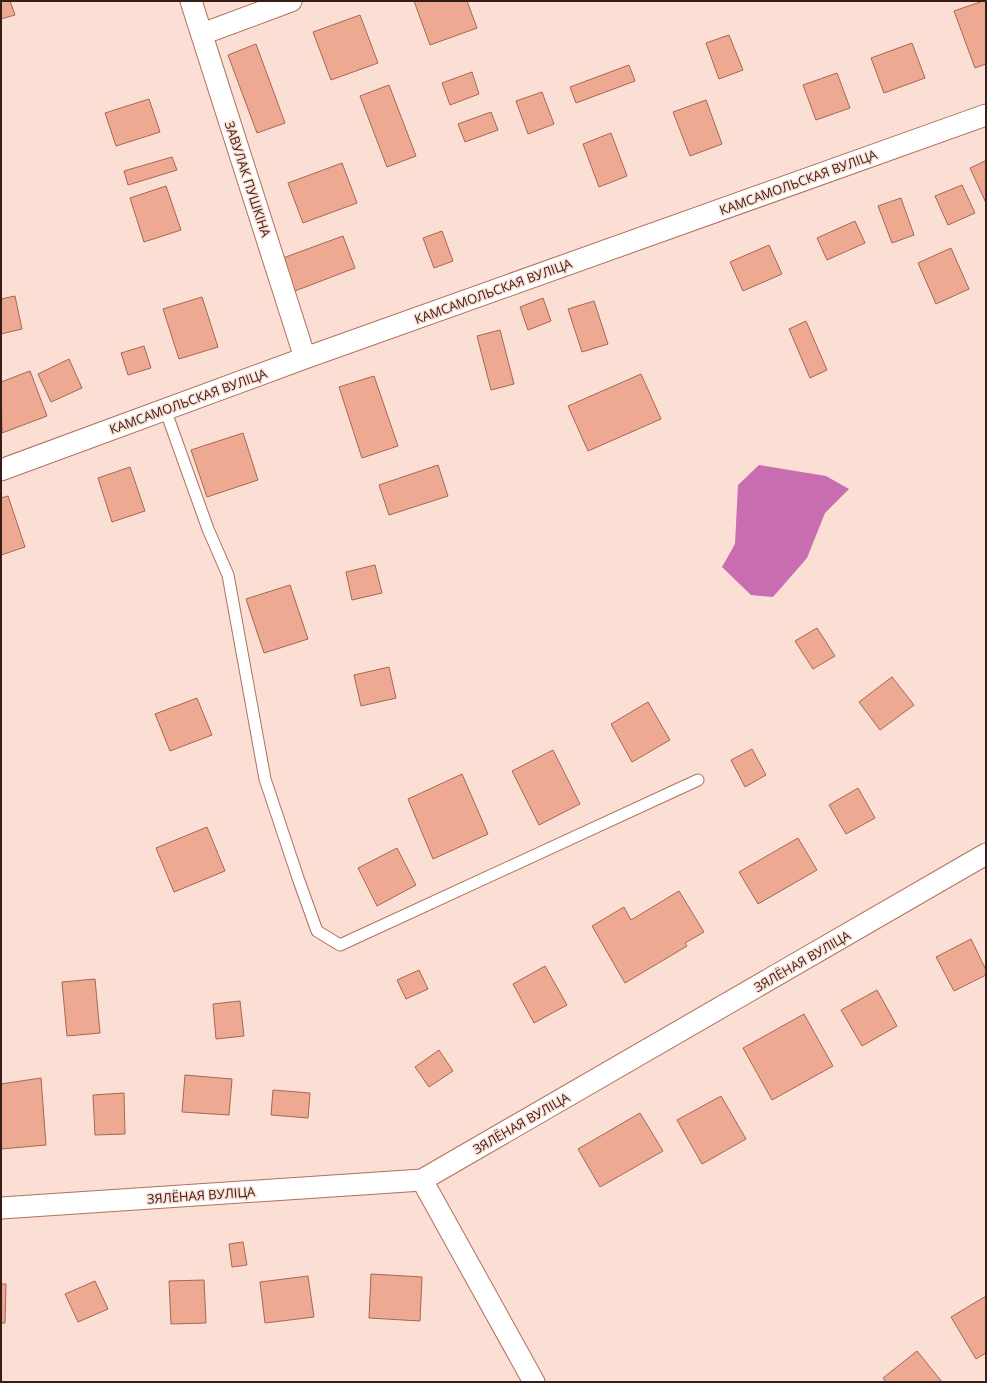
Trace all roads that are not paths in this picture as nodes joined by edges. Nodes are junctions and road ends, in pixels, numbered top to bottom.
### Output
1 (191, 1) edge
2 (290, 1) edge
3 (202, 34) junction
4 (986, 115) edge
5 (305, 358) junction
6 (165, 409) junction
7 (1, 470) edge
8 (698, 780) dead end
9 (986, 854) edge
10 (422, 1180) junction
11 (1, 1208) edge
12 (534, 1382) edge

1 - 3 street, ЗАВУЛАК ПУШКІНА
2 - 3 street
3 - 5 street, ЗАВУЛАК ПУШКІНА
4 - 5 street, КАМСАМОЛЬСКАЯ ВУЛІЦА
5 - 6 street, КАМСАМОЛЬСКАЯ ВУЛІЦА
6 - 7 street, КАМСАМОЛЬСКАЯ ВУЛІЦА
6 - 8 lane
9 - 10 street, ЗЯЛЁНАЯ ВУЛІЦА
10 - 11 street, ЗЯЛЁНАЯ ВУЛІЦА
10 - 12 street

